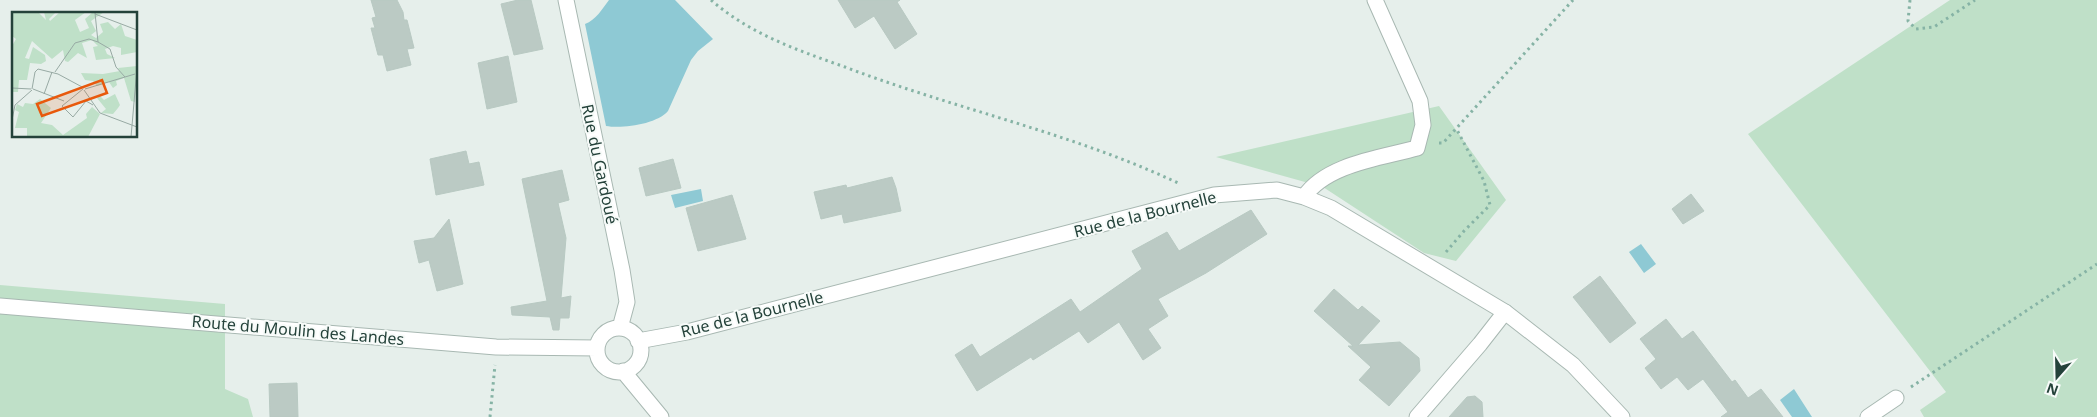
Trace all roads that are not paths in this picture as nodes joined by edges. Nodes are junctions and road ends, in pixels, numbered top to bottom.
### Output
1 (566, 0) edge
2 (1375, 0) edge
3 (1304, 197) junction
4 (0, 306) edge
5 (1505, 312) junction
6 (620, 328) junction
7 (638, 341) junction
8 (597, 348) junction
9 (623, 371) junction
10 (1896, 398) road end
11 (661, 417) edge
12 (1417, 417) edge
13 (1622, 417) edge
14 (1868, 417) edge

1 - 6 street, Rue du Gardoué
2 - 3 street
3 - 5 street, Rue de la Bournelle
3 - 7 street, Rue de la Bournelle
4 - 8 street, Route du Moulin des Landes
5 - 12 street
5 - 13 street, Rue de la Bournelle
6 - 7 street
6 - 8 street
7 - 9 street
8 - 9 street
9 - 11 street
10 - 14 street

